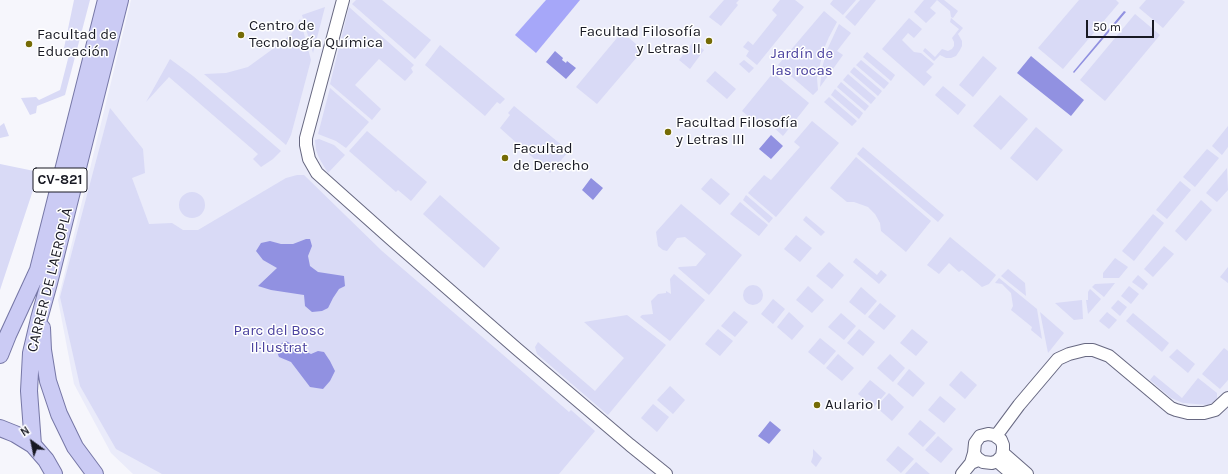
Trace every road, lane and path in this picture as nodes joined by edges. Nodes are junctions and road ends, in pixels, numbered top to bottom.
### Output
1 (106, 0) edge
2 (120, 0) edge
3 (343, 0) edge
4 (49, 282) junction
5 (0, 355) edge
6 (1228, 398) edge
7 (0, 428) edge
8 (993, 435) junction
9 (33, 445) junction
10 (1000, 457) junction
11 (975, 459) junction
12 (54, 474) edge
13 (95, 474) edge
14 (666, 474) edge
15 (962, 474) edge
16 (1012, 474) edge
17 (1027, 474) edge

1 - 5 main road, CARRER DE L'AEROPLÀ / CV-821
2 - 4 main road, CARRER DE L'AEROPLÀ / CV-821
3 - 14 street
4 - 9 main road, CARRER DE L'AEROPLÀ / CV-821
4 - 13 main road
6 - 8 street
7 - 9 main road
8 - 10 street
8 - 11 street
9 - 12 main road
10 - 11 street
10 - 16 street
10 - 17 street
11 - 15 street

